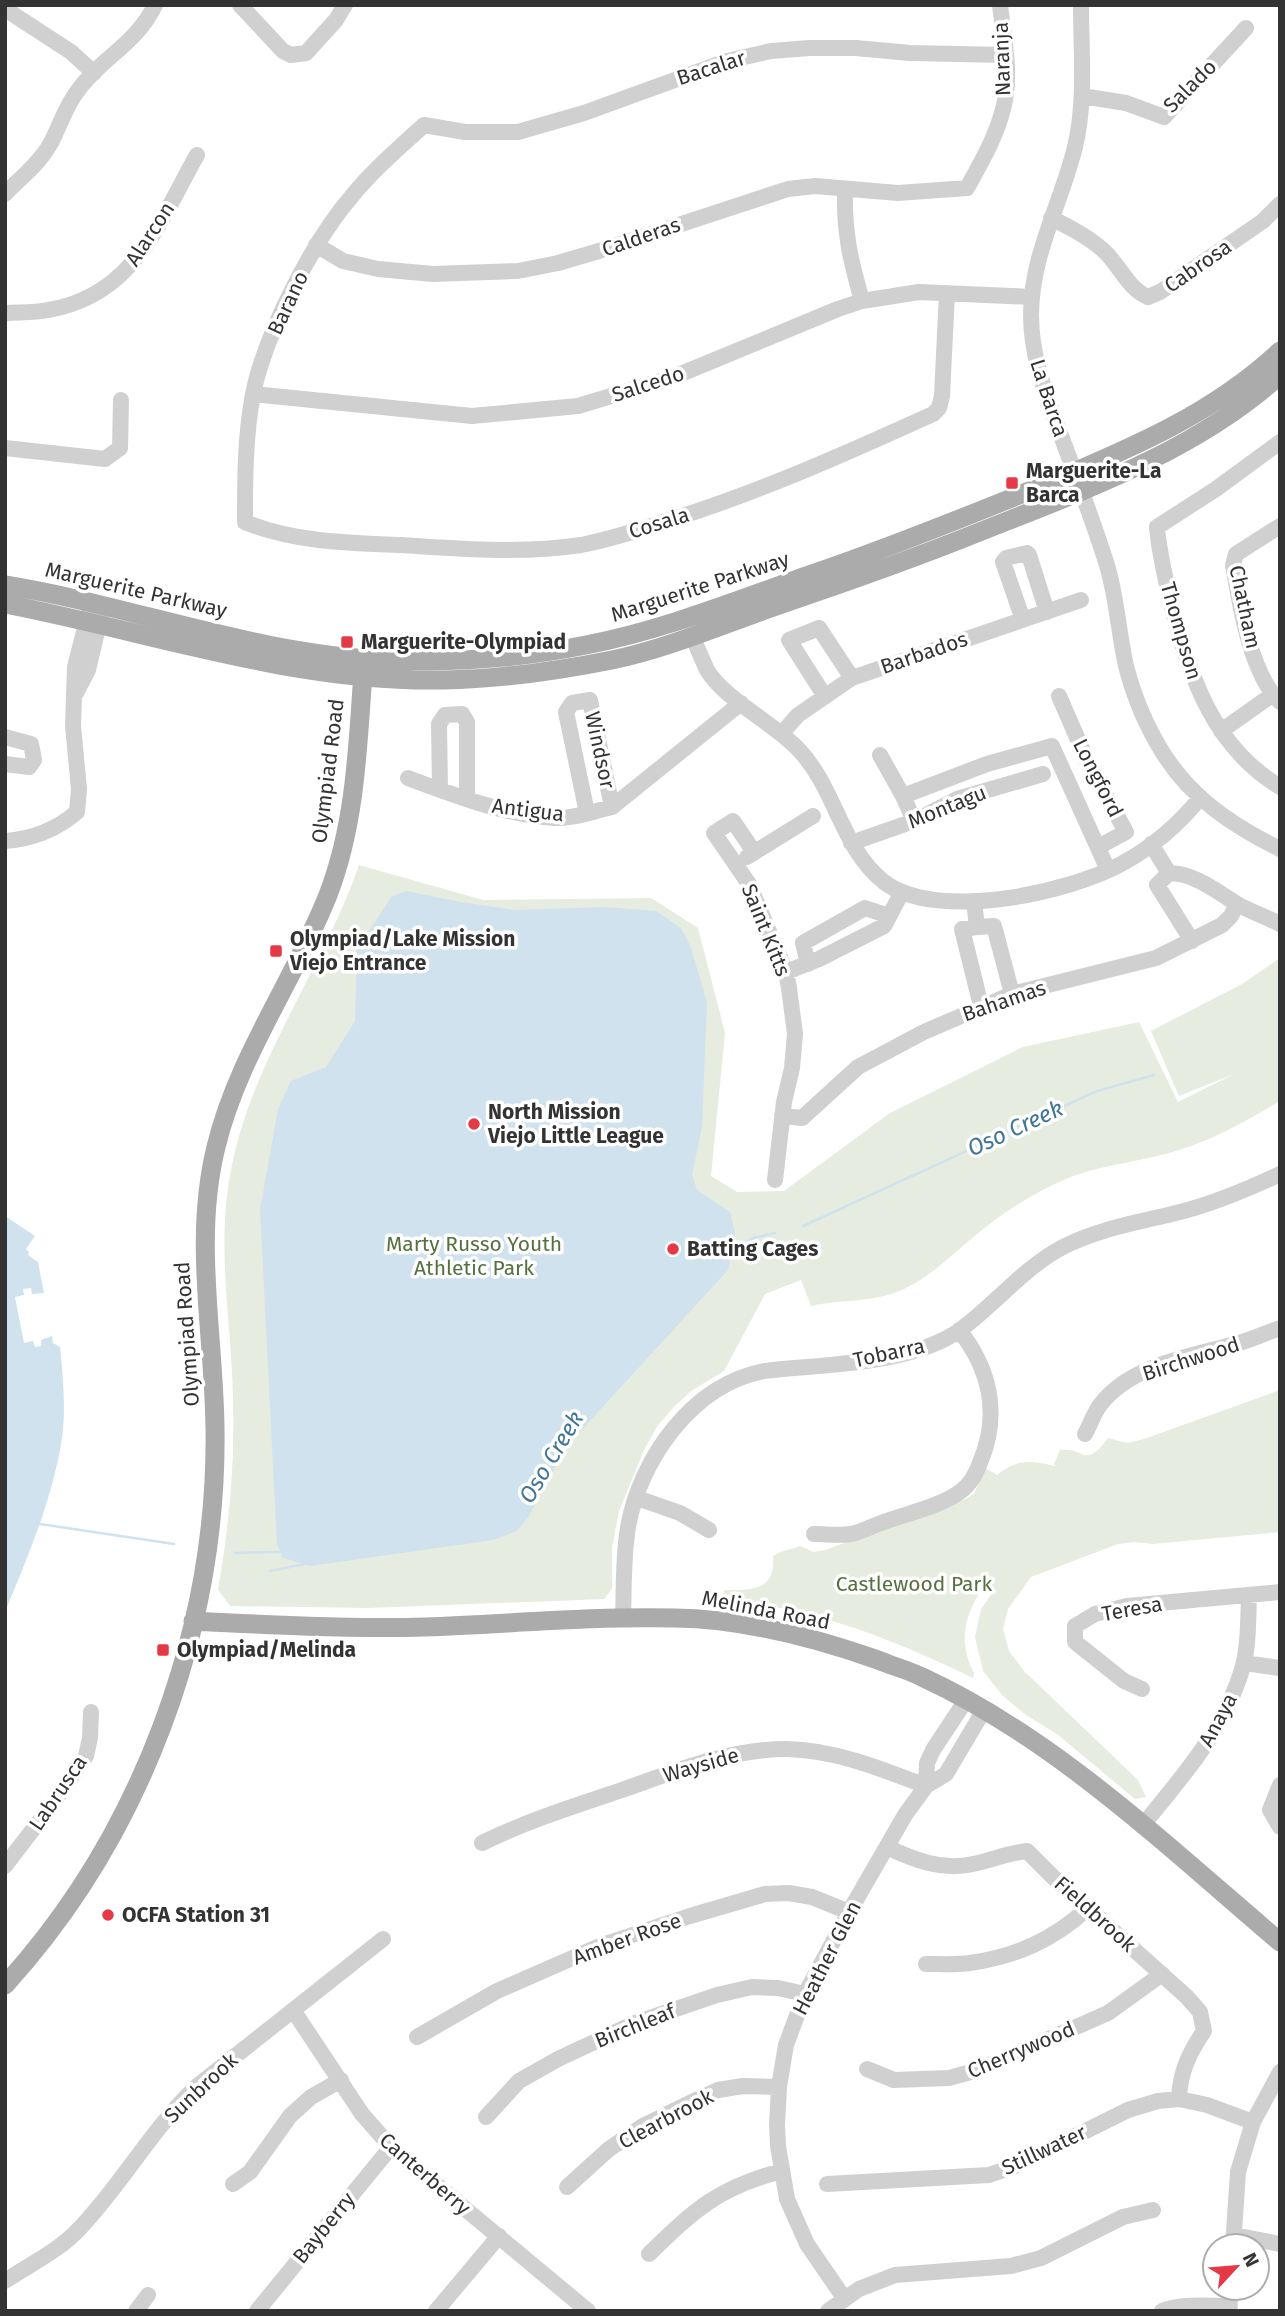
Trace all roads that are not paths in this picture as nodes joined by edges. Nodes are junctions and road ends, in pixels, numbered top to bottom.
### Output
1 (155, 5) edge
2 (240, 5) edge
3 (345, 5) edge
4 (1000, 5) edge
5 (1080, 5) edge
6 (5, 9) edge
7 (1246, 28) dead end
8 (1006, 55) junction
9 (94, 73) junction
10 (1082, 96) junction
11 (424, 125) joint
12 (197, 155) dead end
13 (967, 188) joint
14 (845, 189) junction
15 (5, 194) edge
16 (1280, 204) edge
17 (1051, 218) junction
18 (316, 246) junction
19 (947, 293) junction
20 (1032, 297) junction
21 (862, 301) junction
22 (5, 313) edge
23 (1280, 351) edge
24 (1278, 382) edge
25 (253, 394) junction
26 (121, 400) dead end
27 (1280, 442) edge
28 (5, 448) edge
29 (1074, 472) junction
30 (1082, 491) junction
31 (245, 522) joint
32 (1280, 526) edge
33 (5, 585) edge
34 (1081, 600) dead end
35 (5, 604) edge
36 (1047, 612) junction
37 (95, 614) junction
38 (1023, 620) junction
39 (692, 636) junction
40 (364, 668) junction
41 (852, 678) junction
42 (824, 695) junction
43 (1059, 696) dead end
44 (1276, 698) edge
45 (741, 704) junction
46 (1221, 731) junction
47 (782, 733) junction
48 (5, 737) edge
49 (880, 755) dead end
50 (5, 764) edge
51 (1089, 765) junction
52 (979, 767) junction
53 (1043, 774) dead end
54 (1066, 776) junction
55 (408, 778) dead end
56 (1280, 788) edge
57 (440, 790) junction
58 (985, 791) junction
59 (903, 796) junction
60 (1200, 798) junction
61 (467, 799) junction
62 (612, 807) junction
63 (587, 813) junction
64 (813, 816) dead end
65 (914, 821) junction
66 (5, 841) edge
67 (851, 843) junction
68 (1152, 844) junction
69 (1098, 847) junction
70 (1280, 849) edge
71 (754, 852) junction
72 (736, 864) junction
73 (1108, 870) junction
74 (1169, 873) junction
75 (902, 892) junction
76 (974, 901) junction
77 (1237, 904) junction
78 (889, 916) junction
79 (1280, 924) edge
80 (977, 927) junction
81 (1192, 941) junction
82 (808, 964) junction
83 (786, 972) junction
84 (1012, 994) junction
85 (981, 1006) junction
86 (782, 1116) junction
87 (1280, 1174) edge
88 (775, 1180) dead end
89 (1280, 1328) edge
90 (959, 1330) junction
91 (1086, 1434) dead end
92 (637, 1498) junction
93 (709, 1530) dead end
94 (814, 1534) dead end
95 (1280, 1592) edge
96 (1248, 1595) junction
97 (623, 1618) junction
98 (193, 1622) junction
99 (1244, 1663) junction
100 (1280, 1668) edge
101 (1142, 1689) dead end
102 (966, 1700) junction
103 (984, 1710) junction
104 (91, 1712) dead end
105 (931, 1760) junction
106 (950, 1767) junction
107 (1280, 1785) edge
108 (926, 1786) junction
109 (1142, 1826) junction
110 (1280, 1827) edge
111 (482, 1843) dead end
112 (887, 1847) junction
113 (5, 1866) edge
114 (1088, 1908) junction
115 (849, 1912) junction
116 (383, 1939) dead end
117 (1280, 1941) edge
118 (926, 1964) dead end
119 (1162, 1974) junction
120 (5, 1985) edge
121 (805, 1994) junction
122 (293, 2010) junction
123 (417, 2037) dead end
124 (867, 2069) dead end
125 (1280, 2072) edge
126 (341, 2080) junction
127 (779, 2087) junction
128 (1179, 2099) junction
129 (486, 2117) dead end
130 (1253, 2122) junction
131 (391, 2147) junction
132 (782, 2171) junction
133 (233, 2184) dead end
134 (827, 2184) dead end
135 (567, 2187) dead end
136 (1153, 2210) dead end
137 (1234, 2232) edge
138 (499, 2236) junction
139 (649, 2255) dead end
140 (5, 2281) edge
141 (148, 2295) dead end
142 (844, 2298) junction
143 (578, 2308) edge
144 (1229, 2308) edge
145 (136, 2311) edge
146 (257, 2311) edge
147 (436, 2311) edge
148 (828, 2311) edge
149 (1162, 2311) edge

1 - 9 street
2 - 3 street
4 - 8 street, Naranja
5 - 10 street, La Barca
6 - 9 street
7 - 10 street, Salado
8 - 11 street, Bacalar
8 - 13 street, Naranja
9 - 15 street
10 - 17 street, La Barca
11 - 18 street, Barano
12 - 22 street, Alarcon
13 - 14 street, Calderas
14 - 18 street, Calderas
14 - 21 street
16 - 17 street, Cabrosa
17 - 20 street, La Barca
18 - 25 street, Barano
19 - 20 street, Salcedo
19 - 21 street, Salcedo
19 - 31 street, Cosala
20 - 29 street, La Barca
21 - 25 street, Salcedo
23 - 29 main road, Marguerite Parkway
24 - 30 main road, Marguerite Parkway
25 - 31 street, Barano
26 - 28 street
27 - 46 street, Thompson
29 - 30 street, La Barca
29 - 40 main road, Marguerite Parkway
30 - 39 main road, Marguerite Parkway
30 - 60 street, La Barca
32 - 44 street, Chatham
33 - 37 main road, Marguerite Parkway
34 - 36 street, Barbados
35 - 37 main road, Marguerite Parkway
36 - 38 street, Barbados
36 - 38 street
37 - 40 main road, Marguerite Parkway
37 - 66 street
38 - 41 street, Barbados
39 - 40 main road, Marguerite Parkway
39 - 45 street
40 - 98 main road, Olympiad Road
41 - 42 street, Barbados
41 - 42 street
42 - 47 street, Barbados
43 - 51 street, Longford
44 - 46 street
45 - 47 street
45 - 62 street, Antigua
46 - 56 street, Thompson
47 - 67 street
48 - 50 street
49 - 59 street
51 - 54 street
51 - 69 street, Longford
52 - 54 street
52 - 58 street
52 - 59 street
53 - 58 street, Montagu
54 - 69 street
55 - 57 street, Antigua
57 - 61 street, Antigua
57 - 61 street
58 - 65 street, Montagu
59 - 65 street
60 - 68 street
60 - 70 street, La Barca
61 - 63 street, Antigua
62 - 63 street, Antigua
62 - 63 street, Windsor
64 - 71 street
65 - 67 street, Montagu
67 - 75 street
68 - 73 street
68 - 74 street
69 - 73 street
71 - 72 street
71 - 72 street, Saint Kitts
72 - 83 street, Saint Kitts
73 - 76 street
74 - 77 street
74 - 81 street
75 - 76 street
75 - 78 street
76 - 80 street
77 - 79 street
77 - 81 street, Bahamas
78 - 82 street
78 - 82 street
80 - 84 street
80 - 85 street
81 - 84 street, Bahamas
82 - 83 street
83 - 86 street, Saint Kitts
84 - 85 street, Bahamas
85 - 86 street, Bahamas
86 - 88 street, Saint Kitts
87 - 90 street, Tobarra
89 - 91 street, Birchwood
90 - 92 street, Tobarra
90 - 94 street
92 - 93 street
92 - 97 street, Tobarra
95 - 96 street
96 - 99 street, Anaya
96 - 101 street, Teresa
97 - 98 main road, Melinda Road
97 - 102 main road, Melinda Road
98 - 120 main road, Olympiad Road
99 - 100 street
99 - 109 street, Anaya
102 - 103 main road, Melinda Road
102 - 105 street
103 - 106 street, Heather Glen
103 - 109 main road, Melinda Road
104 - 113 street, Labrusca
105 - 106 street
105 - 108 street
106 - 108 street, Heather Glen
107 - 110 street
108 - 111 street, Wayside
108 - 112 street, Heather Glen
109 - 117 main road, Melinda Road
112 - 114 street, Fieldbrook
112 - 115 street, Heather Glen
114 - 118 street
114 - 119 street, Fieldbrook
115 - 121 street, Heather Glen
115 - 123 street, Amber Rose
116 - 122 street, Sunbrook
119 - 124 street, Cherrywood
119 - 128 street, Fieldbrook
121 - 127 street, Heather Glen
121 - 129 street, Birchleaf
122 - 126 street, Canterberry
122 - 140 street, Sunbrook
125 - 130 street
126 - 131 street, Canterberry
126 - 133 street
127 - 132 street, Heather Glen
127 - 135 street, Clearbrook
128 - 130 street, Stillwater
128 - 134 street, Stillwater
130 - 137 street
131 - 138 street, Canterberry
131 - 146 street, Bayberry
132 - 139 street
132 - 142 street, Heather Glen
136 - 142 street
138 - 143 street, Canterberry
138 - 147 street
141 - 145 street
142 - 148 street
144 - 149 street

